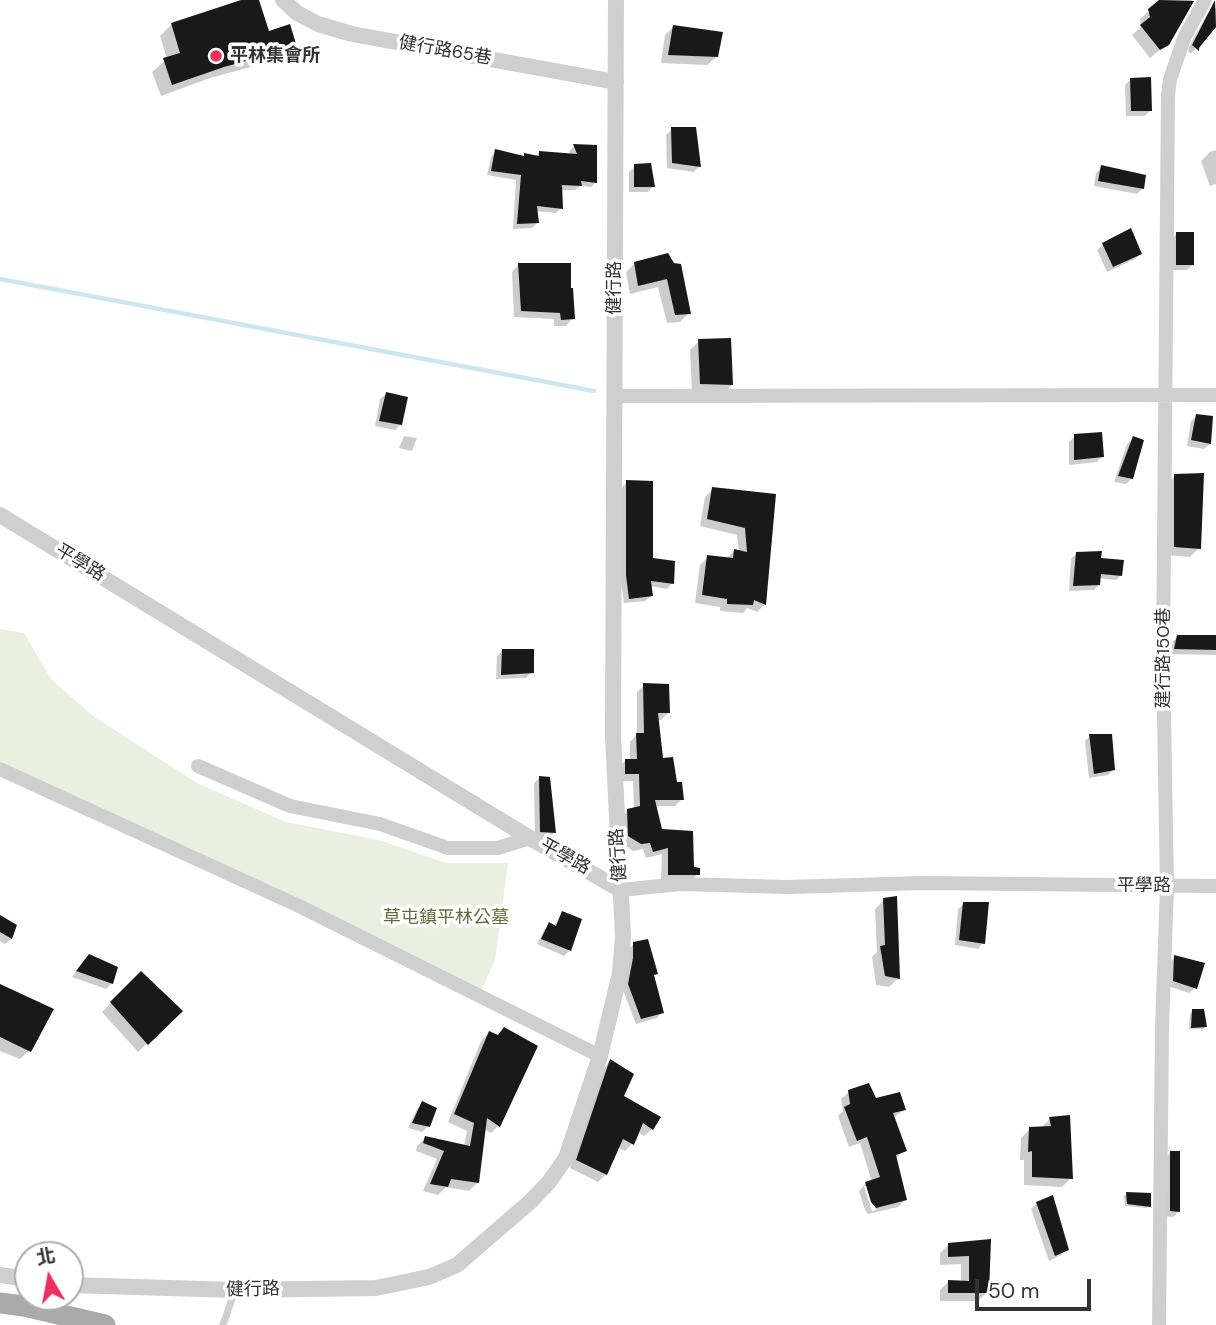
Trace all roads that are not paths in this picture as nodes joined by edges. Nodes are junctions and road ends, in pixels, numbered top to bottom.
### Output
1 (282, 0) edge
2 (616, 0) edge
3 (1205, 0) edge
4 (616, 82) junction
5 (1166, 395) junction
6 (1216, 395) edge
7 (614, 397) junction
8 (0, 514) edge
9 (198, 766) dead end
10 (0, 769) edge
11 (530, 838) junction
12 (1216, 886) edge
13 (1167, 887) junction
14 (621, 890) junction
15 (600, 1056) junction
16 (84, 1285) edge
17 (234, 1290) junction
18 (0, 1303) edge
19 (105, 1325) edge
20 (223, 1325) edge
21 (1159, 1325) edge

1 - 4 street, 健行路65巷
2 - 4 street, 健行路
3 - 5 street, 建行路150巷
4 - 7 street, 健行路
5 - 6 street
5 - 7 street
5 - 13 street, 建行路150巷
7 - 14 street, 健行路
8 - 11 street, 平學路
9 - 11 street
10 - 15 street
11 - 14 street, 平學路
12 - 13 street, 平學路
13 - 14 street, 平學路
13 - 21 street, 建行路150巷
14 - 15 street, 健行路
15 - 17 street, 健行路
16 - 17 street, 健行路
17 - 20 lane
18 - 19 main road

